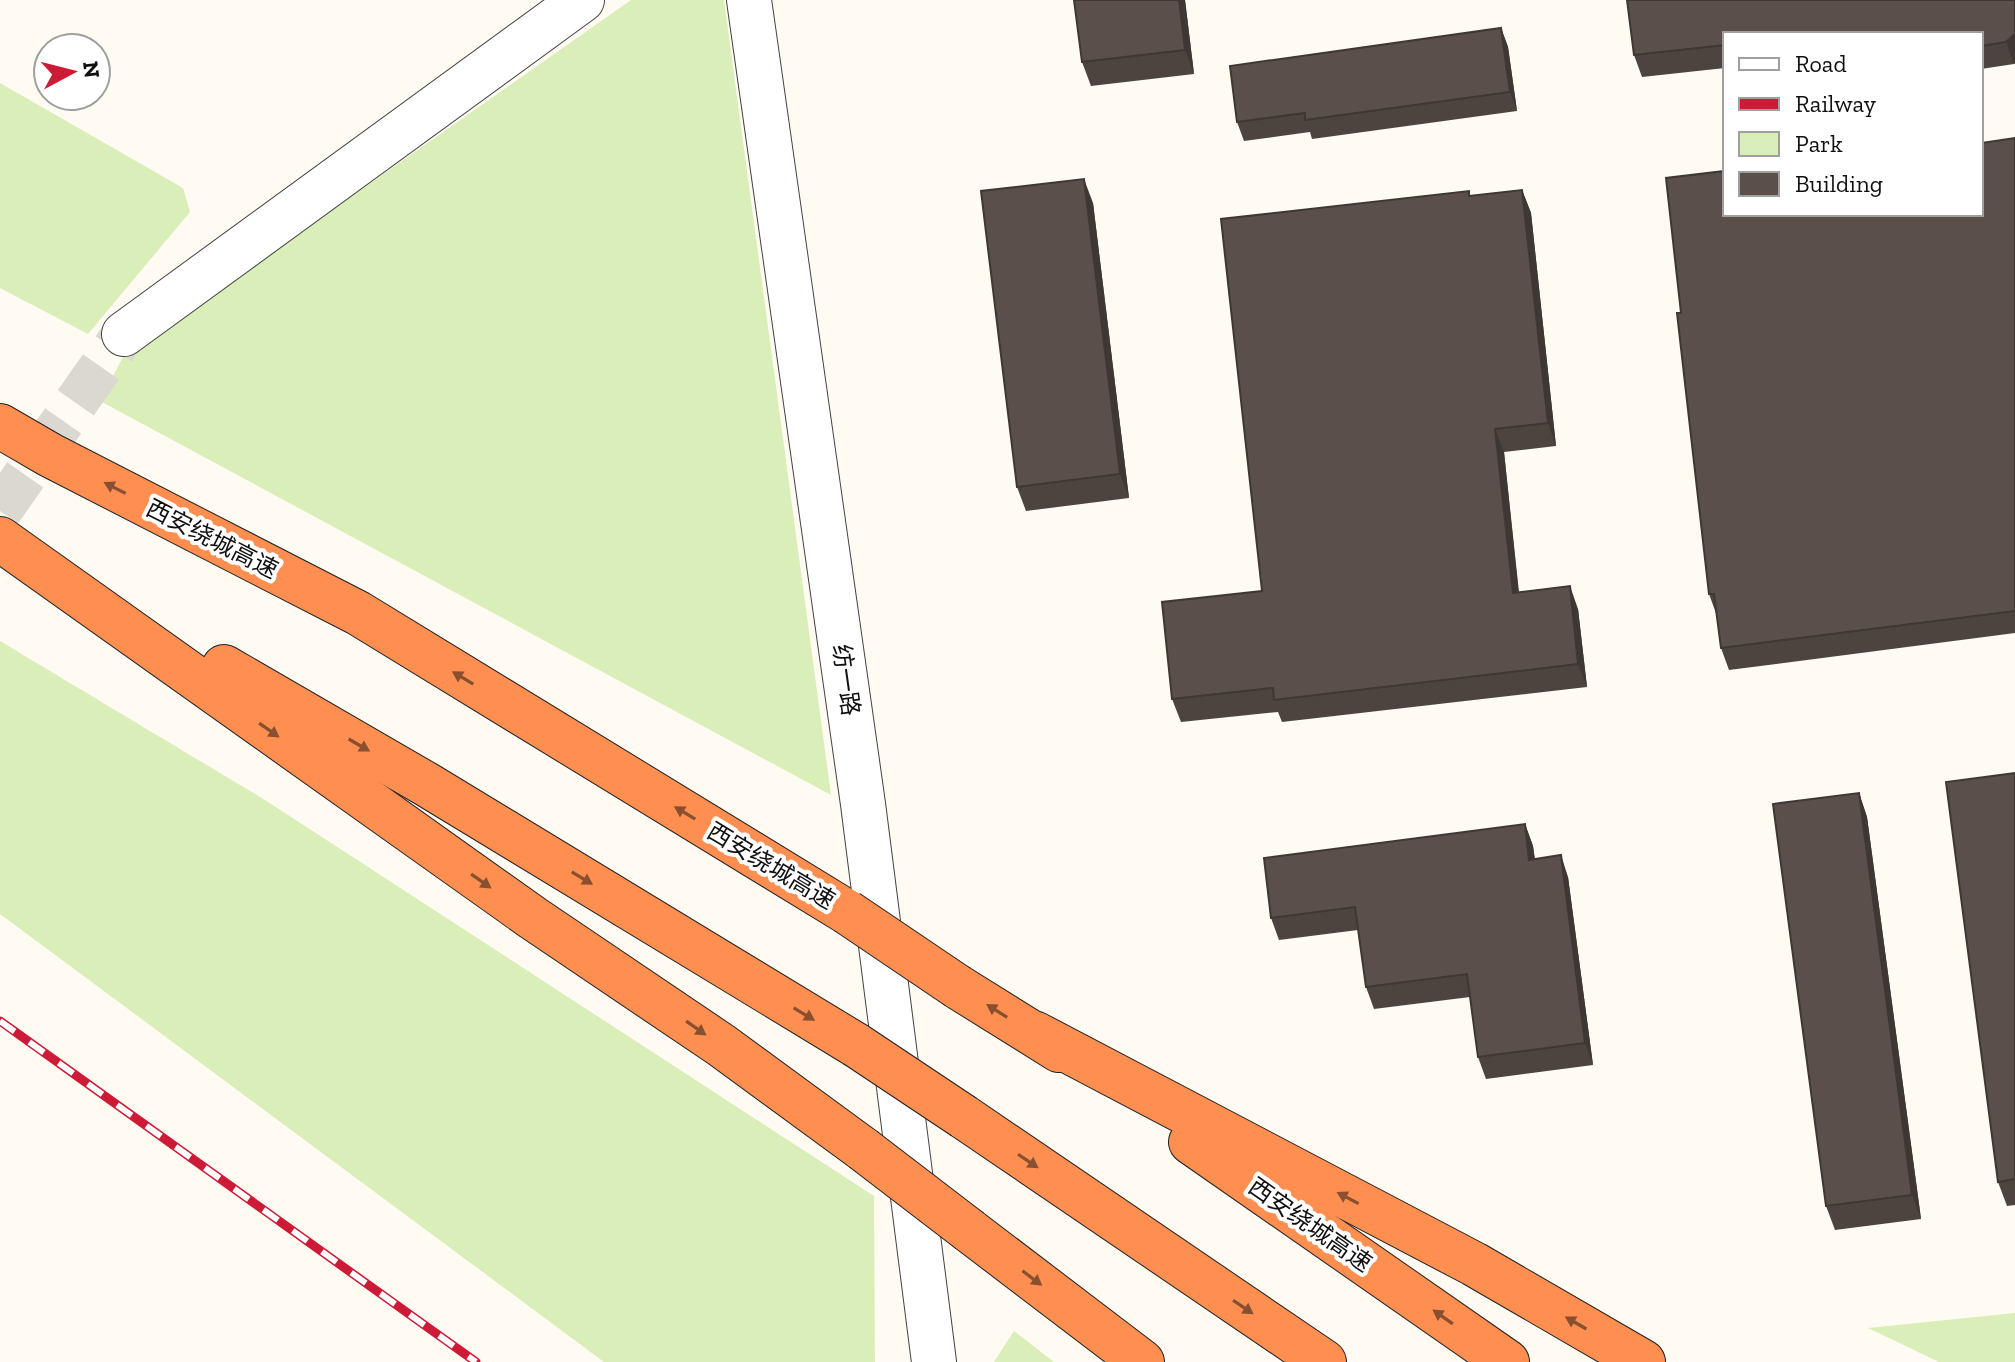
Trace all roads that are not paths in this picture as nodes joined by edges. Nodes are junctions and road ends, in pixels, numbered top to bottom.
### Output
1 (582, 0) edge
2 (749, 0) edge
3 (124, 334) tunnel mouth
4 (0, 426) edge
5 (0, 539) edge
6 (1036, 1034) junction
7 (934, 1362) edge
8 (1142, 1362) edge
9 (1324, 1362) edge
10 (1507, 1362) edge
11 (1643, 1362) edge

1 - 3 street
2 - 7 street, 纺一路
6 -> 4 highway, 西安绕城高速, bridge
5 -> 8 highway, bridge
5 -> 9 highway, bridge
10 -> 6 highway, 西安绕城高速
11 -> 6 highway

